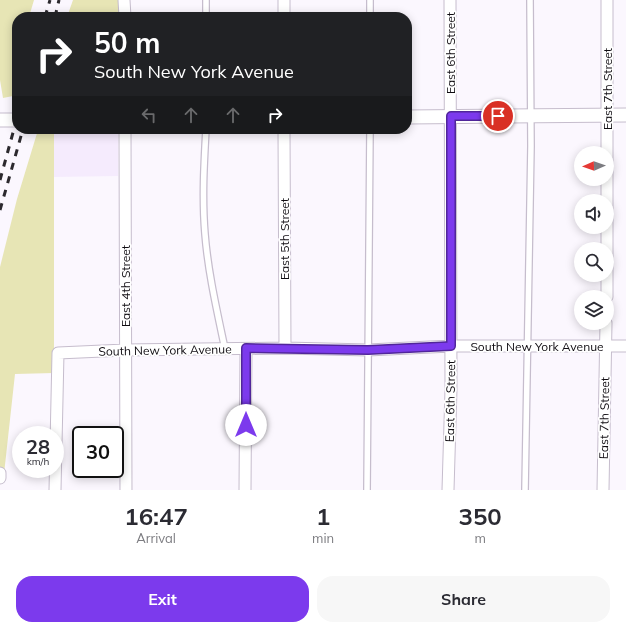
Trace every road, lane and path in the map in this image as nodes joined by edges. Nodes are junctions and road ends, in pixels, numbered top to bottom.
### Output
1 (206, 0) edge
2 (284, 0) edge
3 (370, 0) edge
4 (450, 0) edge
5 (530, 0) edge
6 (606, 0) edge
7 (124, 1) edge
8 (124, 12) edge
9 (206, 12) edge
10 (284, 12) edge
11 (370, 12) edge
12 (607, 115) junction
13 (626, 115) edge
14 (451, 116) junction
15 (530, 116) junction
16 (412, 117) edge
17 (0, 120) edge
18 (12, 120) edge
19 (125, 134) edge
20 (206, 134) edge
21 (284, 134) edge
22 (370, 134) edge
23 (607, 290) edge
24 (606, 330) edge
25 (451, 346) junction
26 (606, 346) junction
27 (626, 346) edge
28 (528, 347) junction
29 (246, 348) junction
30 (285, 348) junction
31 (225, 349) junction
32 (125, 350) junction
33 (368, 350) junction
34 (0, 473) edge
35 (0, 478) edge
36 (55, 490) edge
37 (126, 490) edge
38 (245, 490) edge
39 (367, 490) edge
40 (448, 490) edge
41 (525, 490) edge
42 (603, 490) edge

1 - 9 lane
2 - 10 street
3 - 11 lane
4 - 14 street, East 6th Street
5 - 15 lane
6 - 12 street, East 7th Street
7 - 8 street
12 - 13 street
12 - 15 street
12 - 23 street, East 7th Street
14 - 15 street
14 - 16 street
14 - 25 street, East 6th Street
15 - 28 lane
17 - 18 street
19 - 32 street, East 4th Street
20 - 31 lane
21 - 30 street, East 5th Street
22 - 33 lane
24 - 26 street, East 7th Street
25 - 28 street, South New York Avenue
25 - 33 street, South New York Avenue
25 - 40 street, East 6th Street
26 - 27 street, South New York Avenue
26 - 28 street, South New York Avenue
26 - 42 street, East 7th Street
28 - 41 lane
29 - 30 street, South New York Avenue
29 - 31 street, South New York Avenue
29 - 38 street
30 - 33 street, South New York Avenue
31 - 32 street, South New York Avenue
32 - 36 street, South New York Avenue
32 - 37 street, East 4th Street
33 - 39 lane
34 - 35 street

